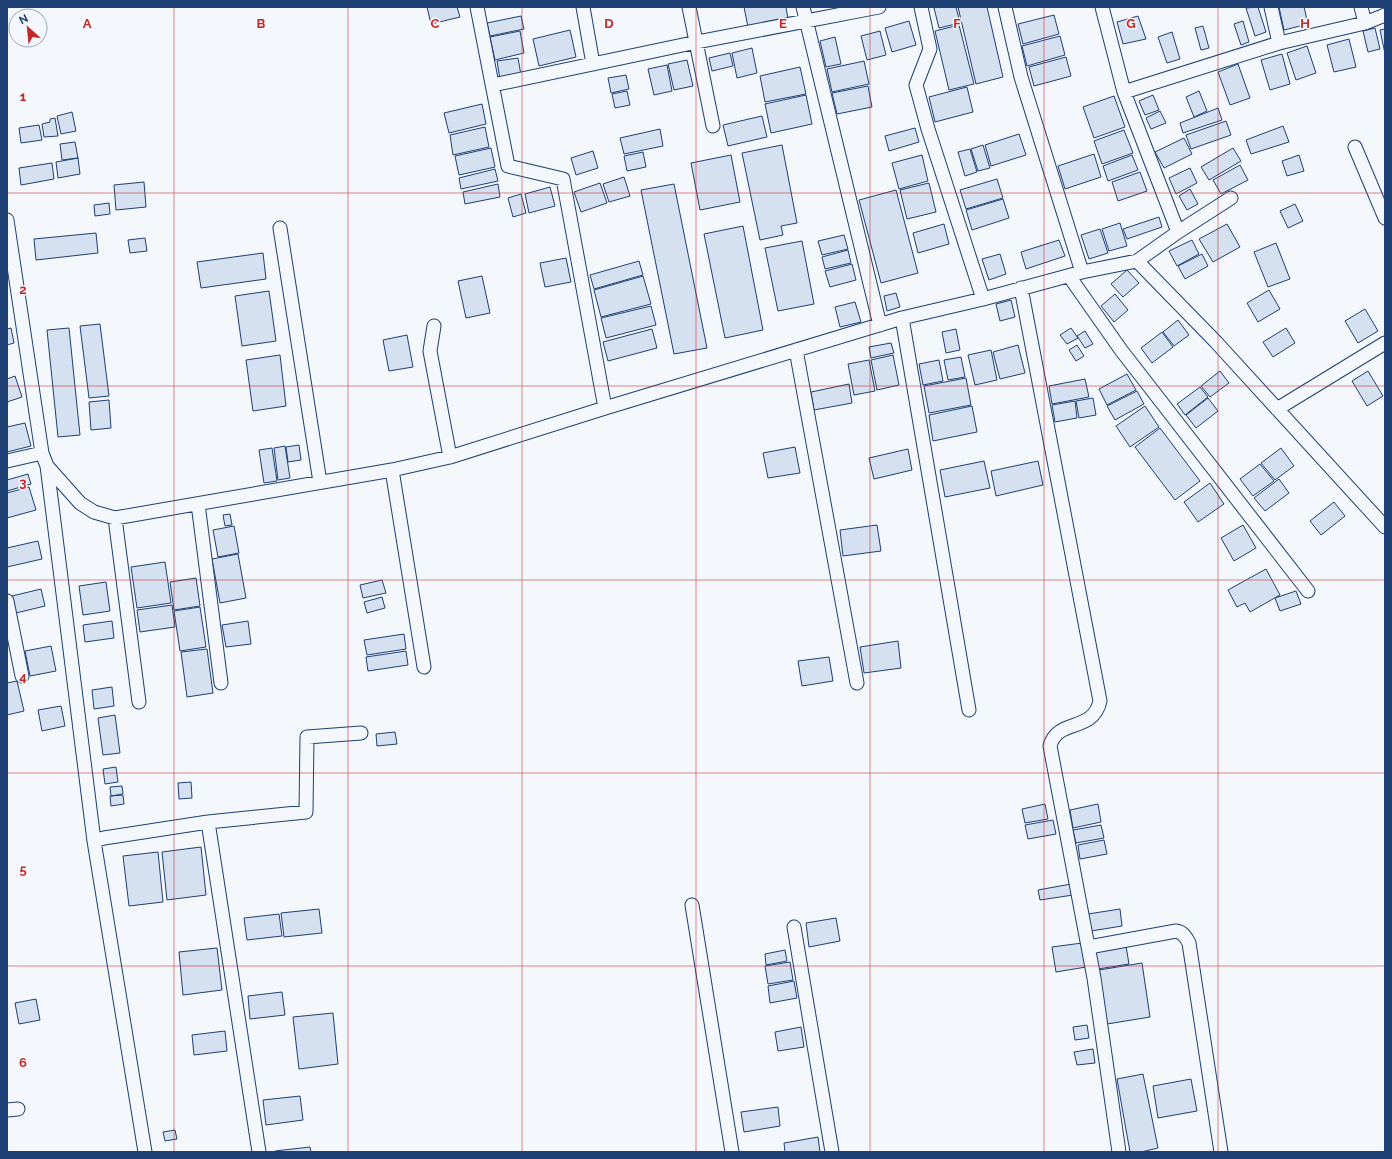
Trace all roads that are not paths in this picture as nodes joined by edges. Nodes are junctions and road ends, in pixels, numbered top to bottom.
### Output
1 (477, 7) edge
2 (583, 7) edge
3 (689, 7) edge
4 (803, 7) edge
5 (879, 7) edge
6 (921, 7) edge
7 (1005, 7) edge
8 (1102, 7) edge
9 (1271, 7) edge
10 (1362, 7) edge
11 (1385, 15) edge
12 (806, 22) junction
13 (1365, 23) junction
14 (697, 42) junction
15 (1279, 43) junction
16 (593, 64) junction
17 (493, 85) junction
18 (1124, 92) junction
19 (714, 126) dead end
20 (1355, 147) dead end
21 (1231, 198) dead end
22 (1385, 218) edge
23 (7, 220) edge
24 (280, 228) dead end
25 (1178, 232) junction
26 (1137, 261) junction
27 (1082, 272) junction
28 (1069, 276) junction
29 (1022, 288) junction
30 (983, 299) junction
31 (902, 318) junction
32 (880, 325) junction
33 (434, 326) dead end
34 (1385, 343) edge
35 (796, 350) junction
36 (605, 408) junction
37 (1277, 409) junction
38 (42, 453) junction
39 (450, 457) junction
40 (7, 461) edge
41 (46, 466) junction
42 (392, 470) junction
43 (320, 482) junction
44 (198, 504) junction
45 (115, 518) junction
46 (1385, 527) edge
47 (1308, 591) dead end
48 (7, 601) edge
49 (424, 667) dead end
50 (22, 676) dead end
51 (221, 683) dead end
52 (857, 683) dead end
53 (139, 702) dead end
54 (969, 710) dead end
55 (361, 733) dead end
56 (208, 822) junction
57 (94, 841) junction
58 (692, 905) dead end
59 (794, 927) dead end
60 (1089, 947) junction
61 (145, 1152) edge
62 (259, 1152) edge
63 (732, 1152) edge
64 (832, 1152) edge
65 (1119, 1152) edge
66 (1221, 1152) edge

1 - 17 street
2 - 16 street
3 - 14 street
4 - 12 street
5 - 12 street
6 - 30 street
7 - 27 street
8 - 18 street
9 - 15 street
10 - 13 street
11 - 13 street
12 - 14 street
12 - 32 street
13 - 15 street
14 - 16 street
14 - 19 street
15 - 18 street
16 - 17 street
17 - 36 street
18 - 25 street
20 - 22 street
21 - 25 street
23 - 38 street
24 - 43 street
25 - 26 street
26 - 27 street
26 - 37 street
27 - 28 street
28 - 29 street
28 - 47 street
29 - 30 street
29 - 60 street
30 - 31 street
31 - 32 street
31 - 54 street
32 - 35 street
33 - 39 street
34 - 37 street
35 - 36 street
35 - 52 street
36 - 39 street
37 - 46 street
38 - 40 street
38 - 41 street
39 - 42 street
41 - 45 street
41 - 57 street
42 - 43 street
42 - 49 street
43 - 44 street
44 - 45 street
44 - 51 street
45 - 53 street
48 - 50 street
55 - 56 street
56 - 57 street
56 - 62 street
57 - 61 street
58 - 63 street
59 - 64 street
60 - 65 street
60 - 66 street

